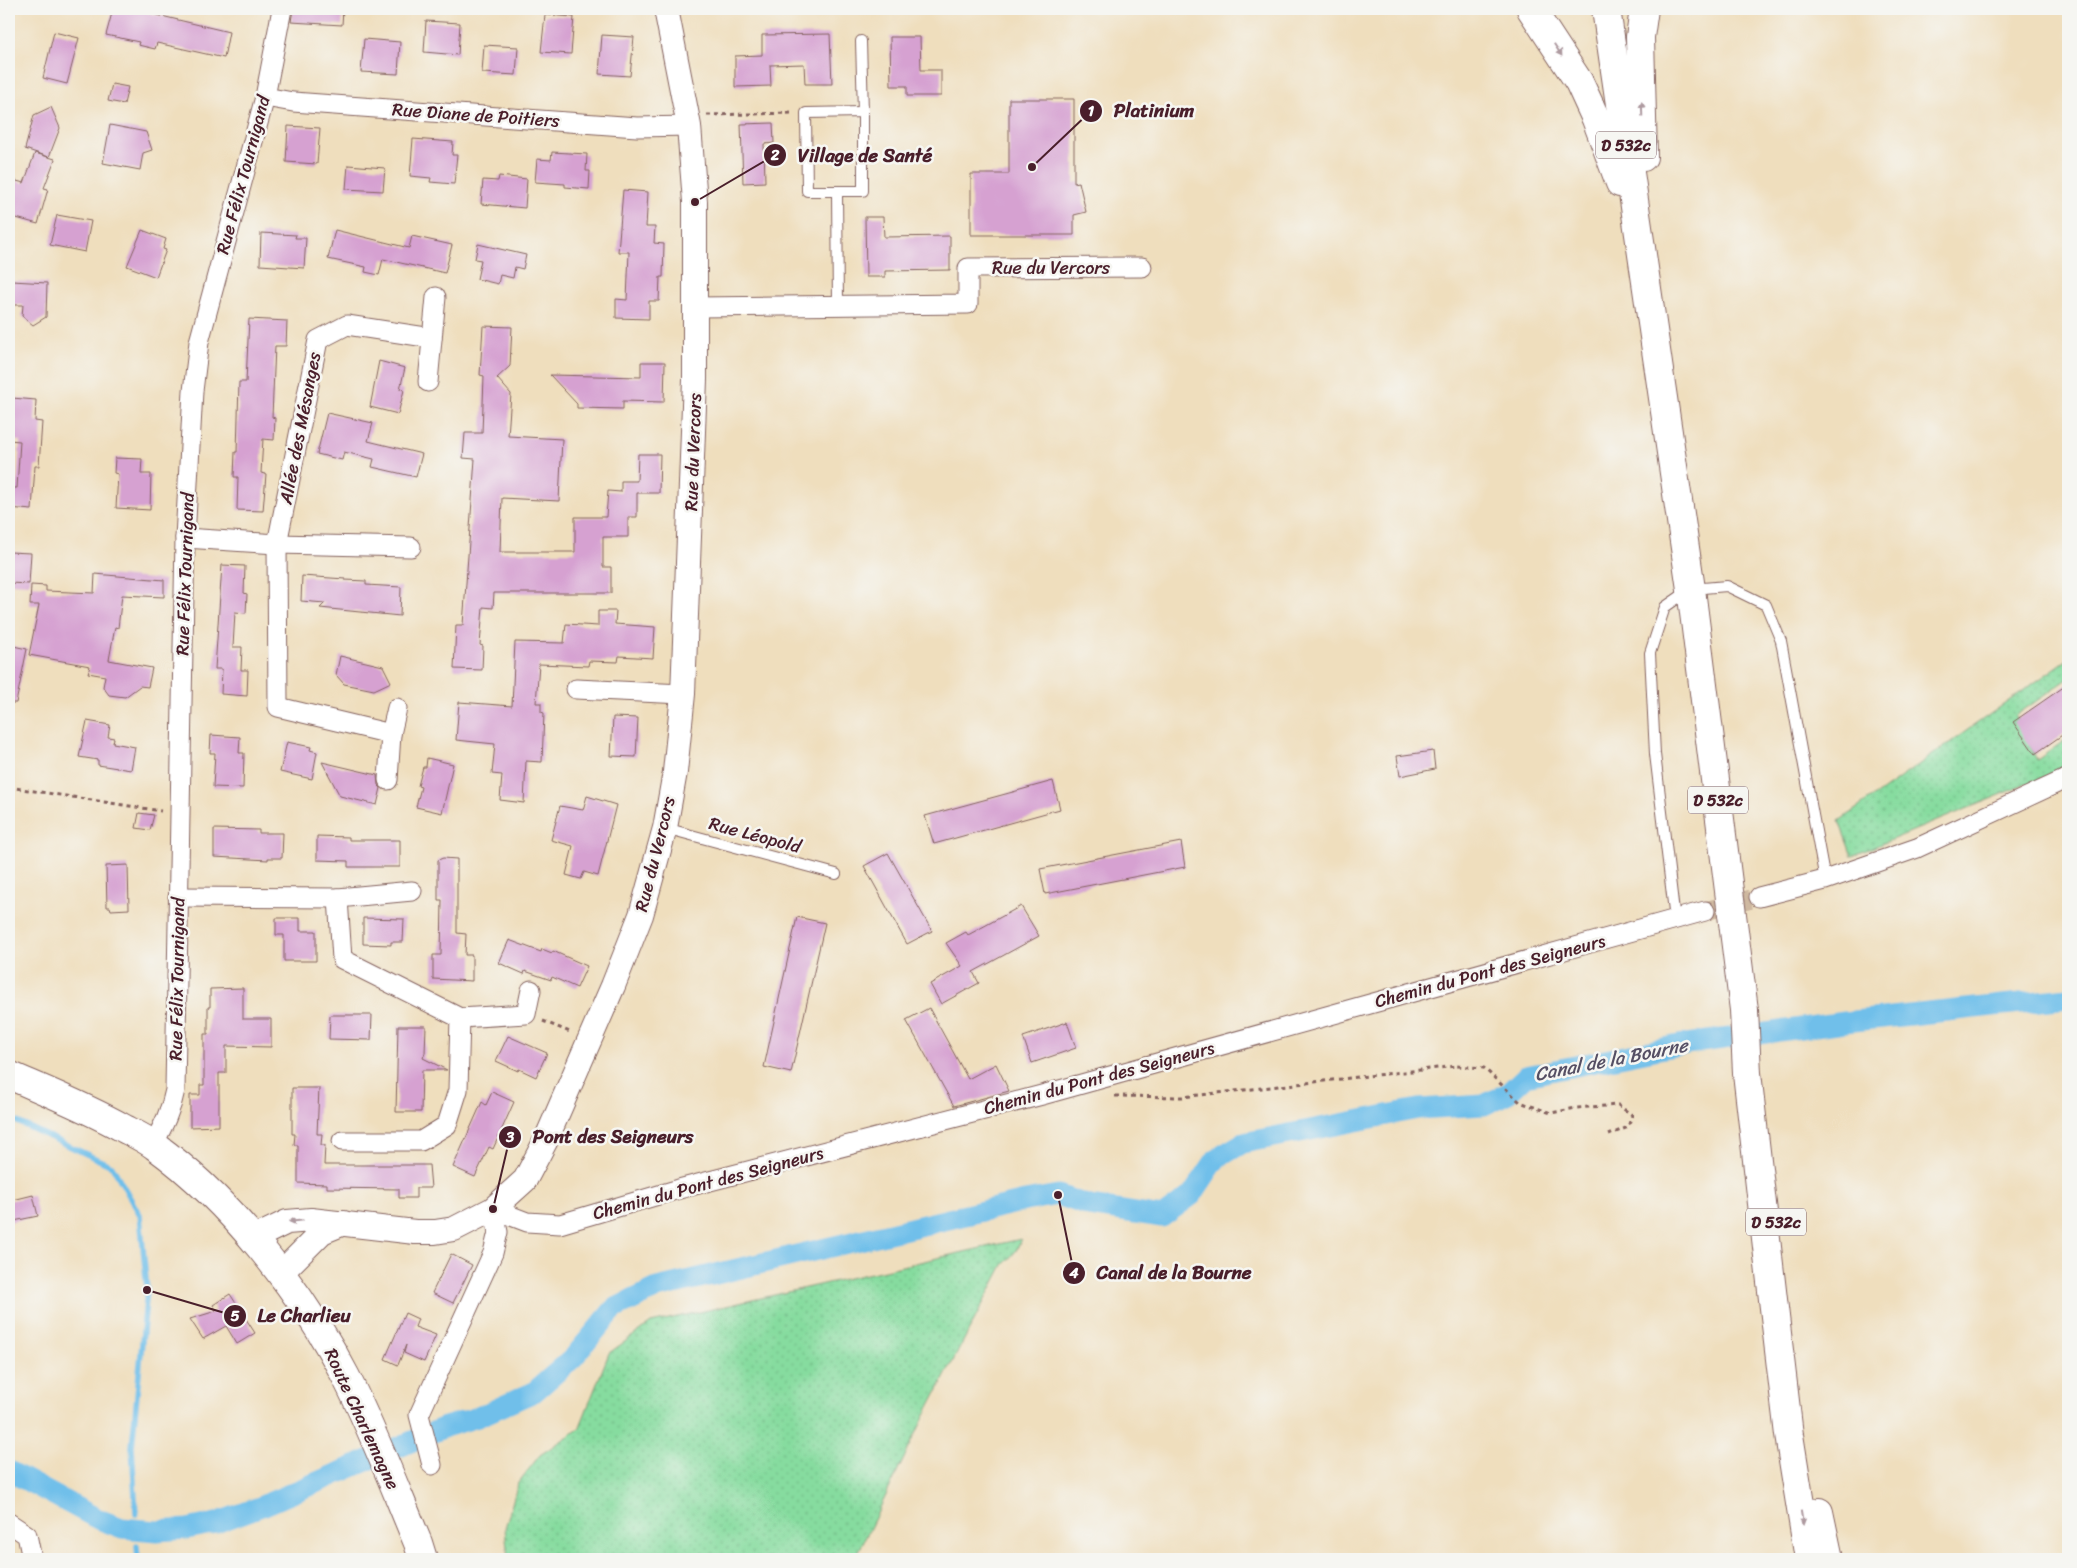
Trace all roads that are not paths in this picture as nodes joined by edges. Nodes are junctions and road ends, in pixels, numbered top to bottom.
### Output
1 (282, 9) edge
2 (666, 9) edge
3 (1532, 9) edge
4 (1606, 9) edge
5 (1644, 9) edge
6 (861, 41) dead end
7 (264, 97) junction
8 (862, 112) junction
9 (688, 120) junction
10 (837, 191) junction
11 (1142, 267) dead end
12 (1646, 281) junction
13 (436, 297) dead end
14 (838, 306) junction
15 (696, 307) junction
16 (432, 338) junction
17 (428, 382) dead end
18 (185, 538) junction
19 (277, 544) junction
20 (411, 547) dead end
21 (1691, 589) junction
22 (576, 689) dead end
23 (683, 694) junction
24 (397, 708) dead end
25 (392, 734) junction
26 (2068, 778) edge
27 (388, 780) dead end
28 (666, 828) junction
29 (836, 874) dead end
30 (1825, 880) junction
31 (412, 891) dead end
32 (178, 897) junction
33 (1759, 897) tunnel mouth
34 (338, 898) junction
35 (1705, 911) tunnel mouth
36 (1675, 920) junction
37 (531, 990) dead end
38 (460, 1018) junction
39 (9, 1075) edge
40 (342, 1140) dead end
41 (153, 1145) junction
42 (493, 1208) junction
43 (344, 1223) junction
44 (252, 1239) junction
45 (280, 1274) junction
46 (432, 1466) dead end
47 (9, 1523) edge
48 (1824, 1556) edge
49 (32, 1559) edge
50 (423, 1559) edge

1 - 7 street, Rue Félix Tournigand
2 - 9 street, Rue du Vercors
3 -> 12 main road
4 - 12 main road, D 532c
12 -> 5 main road
6 - 8 lane
7 - 9 street, Rue Diane de Poitiers
7 - 18 street, Rue Félix Tournigand
8 - 10 lane
8 - 10 lane
9 - 15 street, Rue du Vercors
10 - 14 lane
11 - 14 street, Rue du Vercors
12 - 21 main road, D 532c
13 - 16 street
14 - 15 street, Rue du Vercors
15 - 23 street, Rue du Vercors
16 - 17 street
16 - 19 street, Allée des Mésanges
18 - 19 street
18 - 32 street, Rue Félix Tournigand
19 - 20 street
19 - 25 street
21 - 30 lane
21 - 36 lane
21 - 48 main road, D 532c
22 - 23 street
23 - 28 street, Rue du Vercors
24 - 25 street
25 - 27 street
26 - 30 street
28 - 29 lane, Rue Léopold
28 - 42 street, Rue du Vercors
30 - 33 street
31 - 34 street
32 - 34 street
32 - 41 street, Rue Félix Tournigand
34 - 38 street
35 - 36 street, Chemin du Pont des Seigneurs
36 - 42 street, Chemin du Pont des Seigneurs
37 - 38 street
38 - 40 street
39 - 41 main road, Route Charlemagne
41 - 44 main road, Route Charlemagne
42 - 43 street, Rue du Vercors
42 - 46 street
43 -> 44 street, Rue du Vercors
43 - 45 street
44 - 45 main road, Route Charlemagne
45 - 50 main road, Route Charlemagne
47 - 49 street

